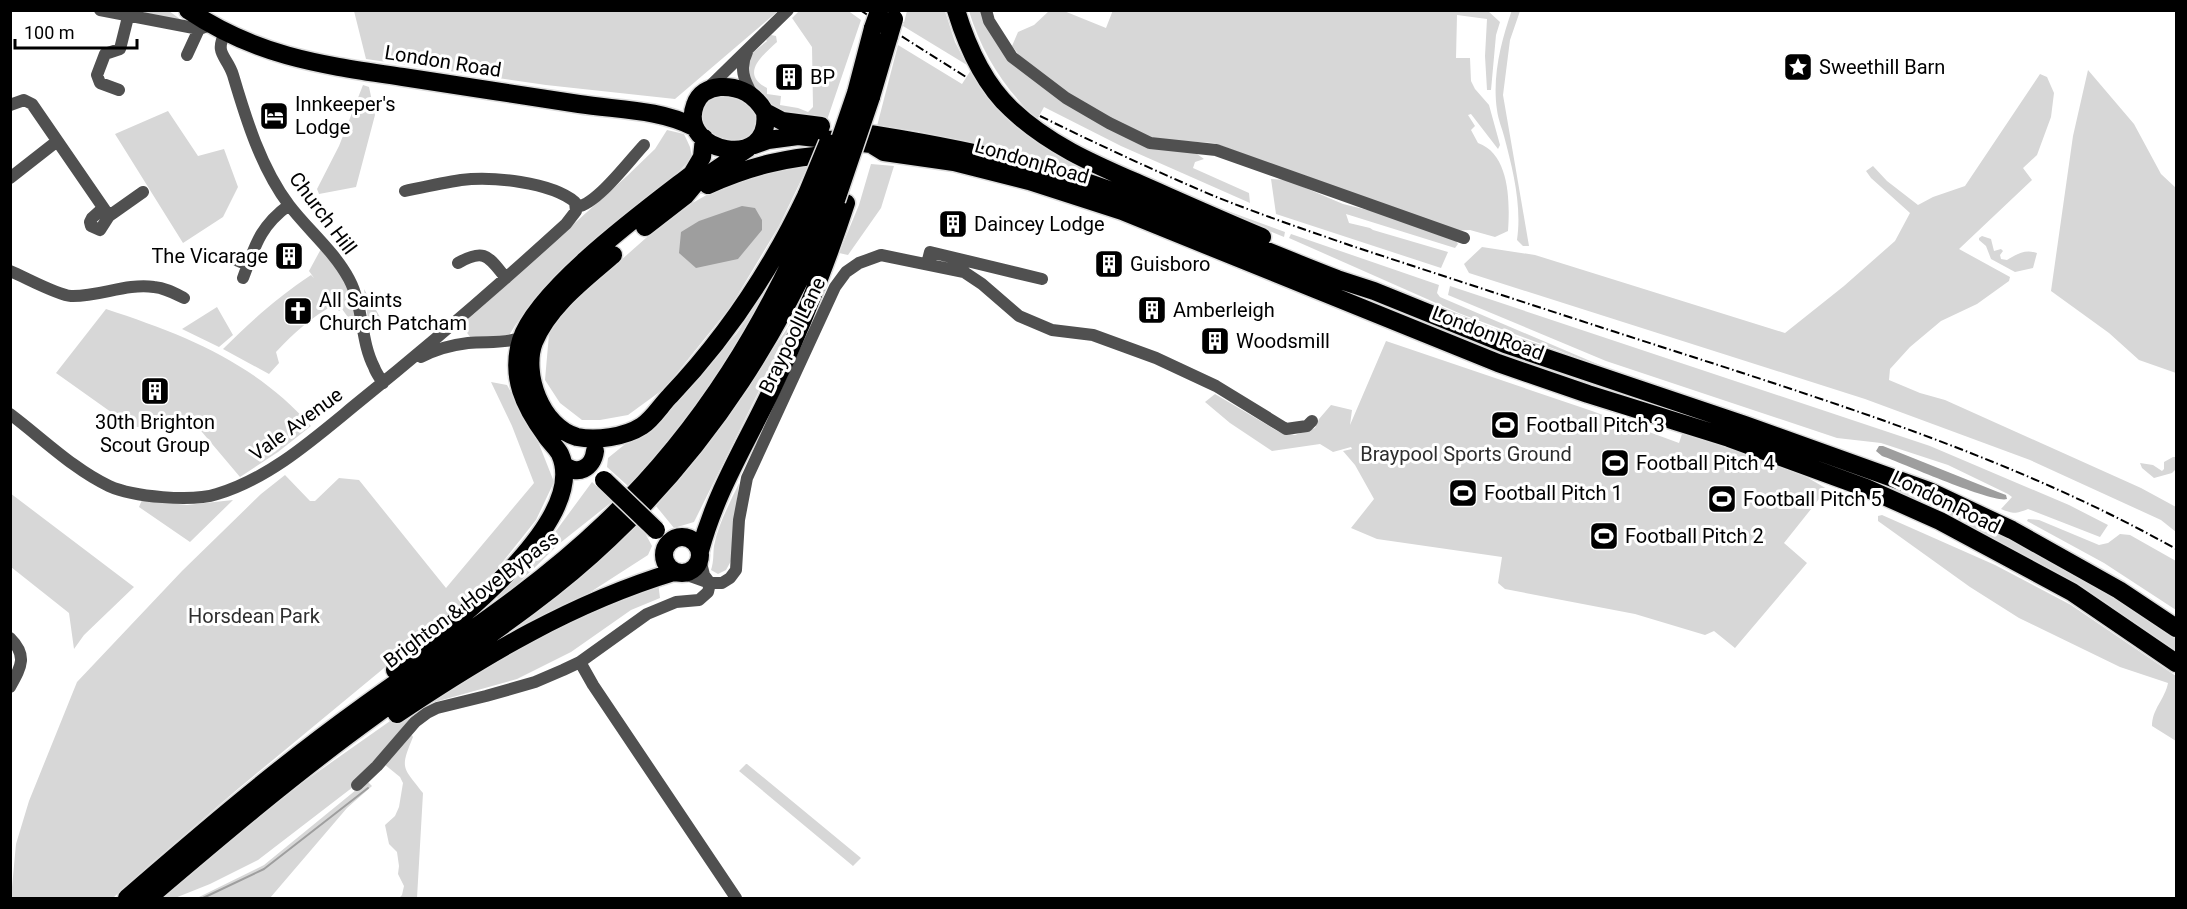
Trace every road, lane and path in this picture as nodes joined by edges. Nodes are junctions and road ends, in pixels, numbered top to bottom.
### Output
1 (100, 10) edge
2 (188, 10) edge
3 (788, 10) edge
4 (956, 10) edge
5 (986, 10) edge
6 (128, 17) junction
7 (885, 19) edge
8 (211, 29) junction
9 (749, 48) junction
10 (186, 56) dead end
11 (119, 90) dead end
12 (858, 94) junction
13 (701, 96) junction
14 (753, 96) junction
15 (10, 105) edge
16 (765, 112) junction
17 (658, 114) junction
18 (699, 133) junction
19 (56, 142) junction
20 (644, 145) dead end
21 (751, 146) junction
22 (884, 152) junction
23 (10, 178) edge
24 (405, 190) dead end
25 (143, 192) dead end
26 (684, 196) junction
27 (827, 198) junction
28 (289, 205) junction
29 (577, 207) junction
30 (1464, 238) dead end
31 (236, 260) dead end
32 (458, 263) dead end
33 (927, 264) junction
34 (248, 265) junction
35 (10, 271) edge
36 (243, 278) dead end
37 (506, 278) junction
38 (1042, 279) dead end
39 (1374, 291) junction
40 (184, 298) dead end
41 (458, 320) junction
42 (521, 338) junction
43 (470, 343) junction
44 (498, 343) junction
45 (516, 363) junction
46 (404, 366) junction
47 (383, 383) junction
48 (542, 404) junction
49 (657, 410) junction
50 (10, 414) edge
51 (1312, 421) dead end
52 (585, 442) junction
53 (566, 463) junction
54 (604, 480) junction
55 (669, 543) junction
56 (700, 555) junction
57 (678, 573) junction
58 (711, 583) junction
59 (2176, 628) edge
60 (10, 638) edge
61 (580, 662) junction
62 (2176, 663) edge
63 (10, 687) edge
64 (301, 752) junction
65 (357, 785) dead end
66 (277, 791) junction
67 (127, 898) edge
68 (147, 898) edge
69 (736, 898) edge

1 - 6 street
2 - 8 highway, London Road
3 - 9 street
4 - 39 highway
5 - 30 street
6 - 8 street
6 - 11 street
7 - 12 highway, Brighton & Hove Bypass
7 - 12 highway, Brighton & Hove Bypass
8 - 10 street
8 - 17 highway, London Road
8 - 28 street, Church Hill
9 - 13 street
9 - 14 street
12 - 27 highway, Brighton & Hove Bypass, bridge
12 - 27 highway, bridge
13 - 14 highway
13 - 17 highway, London Road
13 - 18 highway
14 - 16 highway
15 - 19 street
16 - 21 highway
16 - 39 highway, London Road
17 - 18 highway, London Road
18 - 21 highway
18 - 42 highway
19 - 23 street
19 - 25 street
20 - 29 street
21 - 22 highway, London Road
21 - 26 highway
22 - 26 highway
22 - 62 highway, London Road
24 - 29 street
26 - 48 highway
27 - 49 highway
27 - 56 highway
27 - 64 highway, Brighton & Hove Bypass
27 - 66 highway, Brighton & Hove Bypass
28 - 34 street
28 - 47 street, Church Hill
29 - 37 street, Vale Avenue
31 - 34 street
32 - 37 street
33 - 38 street
33 - 51 street, Braypool Lane
33 - 58 street, Braypool Lane
34 - 36 street
35 - 40 street
37 - 41 street, Vale Avenue
39 - 59 highway, London Road
41 - 43 street
41 - 46 street, Vale Avenue
42 - 44 street, Vale Avenue
42 - 45 highway
43 - 44 street, Vale Avenue
43 - 46 street, Vale Avenue
44 - 45 street
45 - 53 highway
46 - 47 street, Vale Avenue
47 - 50 street, Vale Avenue
48 - 49 highway
48 - 52 highway
49 - 52 highway
52 - 53 highway
52 - 53 highway
52 - 54 highway
53 - 54 highway
53 - 64 highway
54 - 55 highway, bridge
55 - 56 highway
55 - 57 highway
56 - 57 highway
56 - 58 street
57 - 58 street
57 - 66 highway
58 - 61 street, Braypool Lane
60 - 63 street
61 - 65 street, Braypool Lane
61 - 69 street
64 - 67 highway, Brighton & Hove Bypass
66 - 68 highway, Brighton & Hove Bypass

